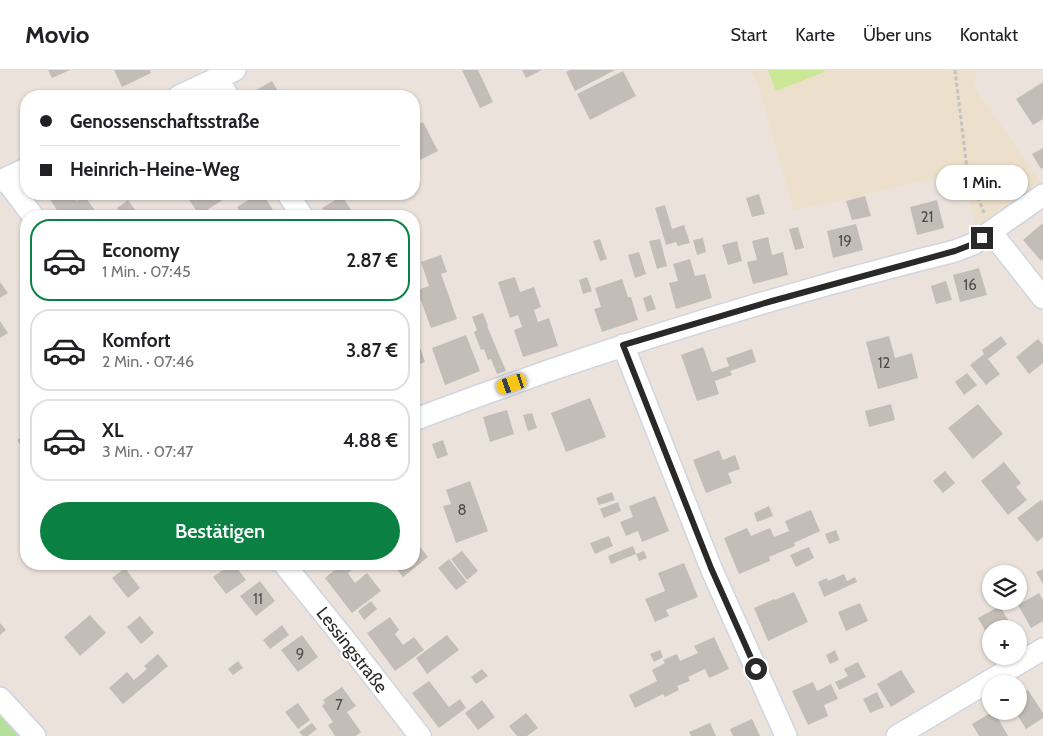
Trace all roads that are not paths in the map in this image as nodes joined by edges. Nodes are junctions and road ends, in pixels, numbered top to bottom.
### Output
1 (226, 82) edge
2 (199, 90) edge
3 (20, 172) edge
4 (3, 180) edge
5 (1043, 195) edge
6 (28, 210) edge
7 (991, 232) junction
8 (1043, 298) edge
9 (623, 345) junction
10 (420, 418) edge
11 (289, 570) edge
12 (1043, 649) edge
13 (0, 698) edge
14 (35, 736) edge
15 (420, 736) edge
16 (786, 736) edge
17 (898, 736) edge

1 - 2 street
3 - 4 street
4 - 6 street
5 - 7 street
7 - 8 street
7 - 9 street
9 - 10 street
9 - 16 street
11 - 15 street, Lessingstraße
12 - 17 street
13 - 14 street

